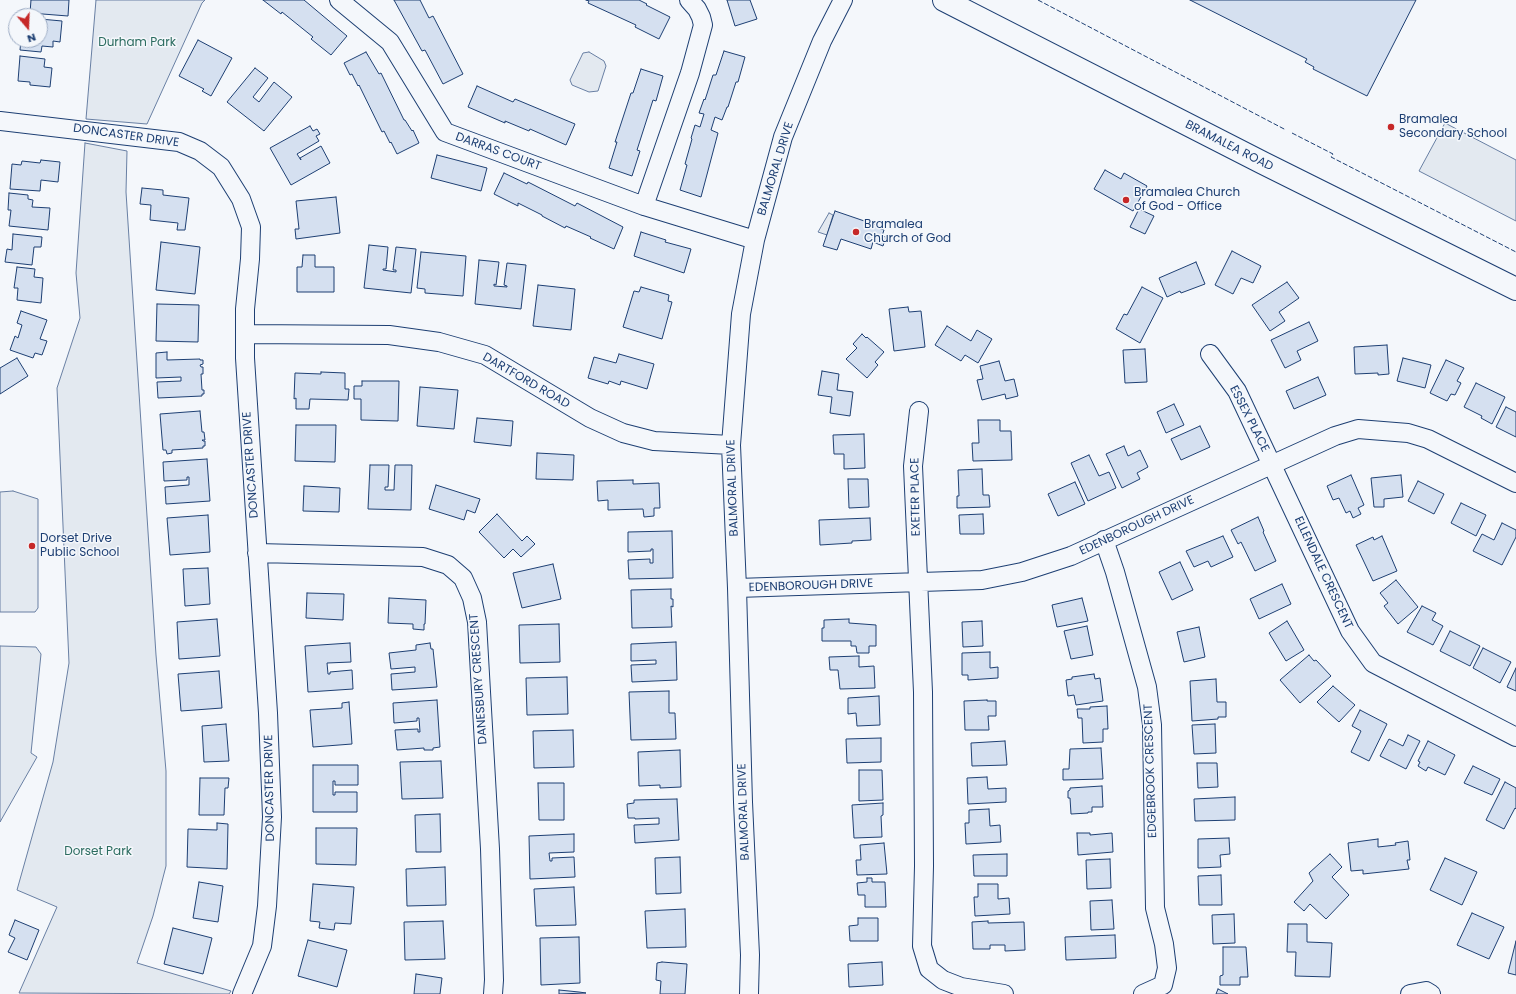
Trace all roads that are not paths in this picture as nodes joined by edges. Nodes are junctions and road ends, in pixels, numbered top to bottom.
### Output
1 (339, 0) edge
2 (689, 0) edge
3 (843, 0) edge
4 (944, 0) edge
5 (0, 121) edge
6 (644, 206) junction
7 (755, 240) junction
8 (1516, 289) edge
9 (245, 334) junction
10 (1210, 354) dead end
11 (919, 411) dead end
12 (730, 445) junction
13 (1272, 465) junction
14 (1516, 483) edge
15 (1104, 540) junction
16 (257, 553) junction
17 (918, 583) junction
18 (737, 588) junction
19 (1516, 738) edge
20 (242, 994) edge
21 (493, 994) edge
22 (749, 994) edge
23 (1004, 994) edge
24 (1143, 994) edge
25 (1410, 994) edge
26 (1431, 994) edge

1 - 6 street, DARRAS COURT
2 - 6 street
3 - 7 street, BALMORAL DRIVE
4 - 8 main road, BRAMALEA ROAD
5 - 9 street, DONCASTER DRIVE
6 - 7 street, DARRAS COURT
7 - 12 street, BALMORAL DRIVE
9 - 12 street, DARTFORD ROAD
9 - 16 street, DONCASTER DRIVE
10 - 13 street, ESSEX PLACE
11 - 17 street, EXETER PLACE
12 - 18 street, BALMORAL DRIVE
13 - 14 street, EDENBOROUGH DRIVE
13 - 15 street, EDENBOROUGH DRIVE
13 - 19 street, ELLENDALE CRESCENT
15 - 17 street, EDENBOROUGH DRIVE
15 - 24 street, EDGEBROOK CRESCENT
16 - 20 street, DONCASTER DRIVE
16 - 21 street, DANESBURY CRESCENT
17 - 18 street, EDENBOROUGH DRIVE
17 - 23 street
18 - 22 street, BALMORAL DRIVE
25 - 26 street

